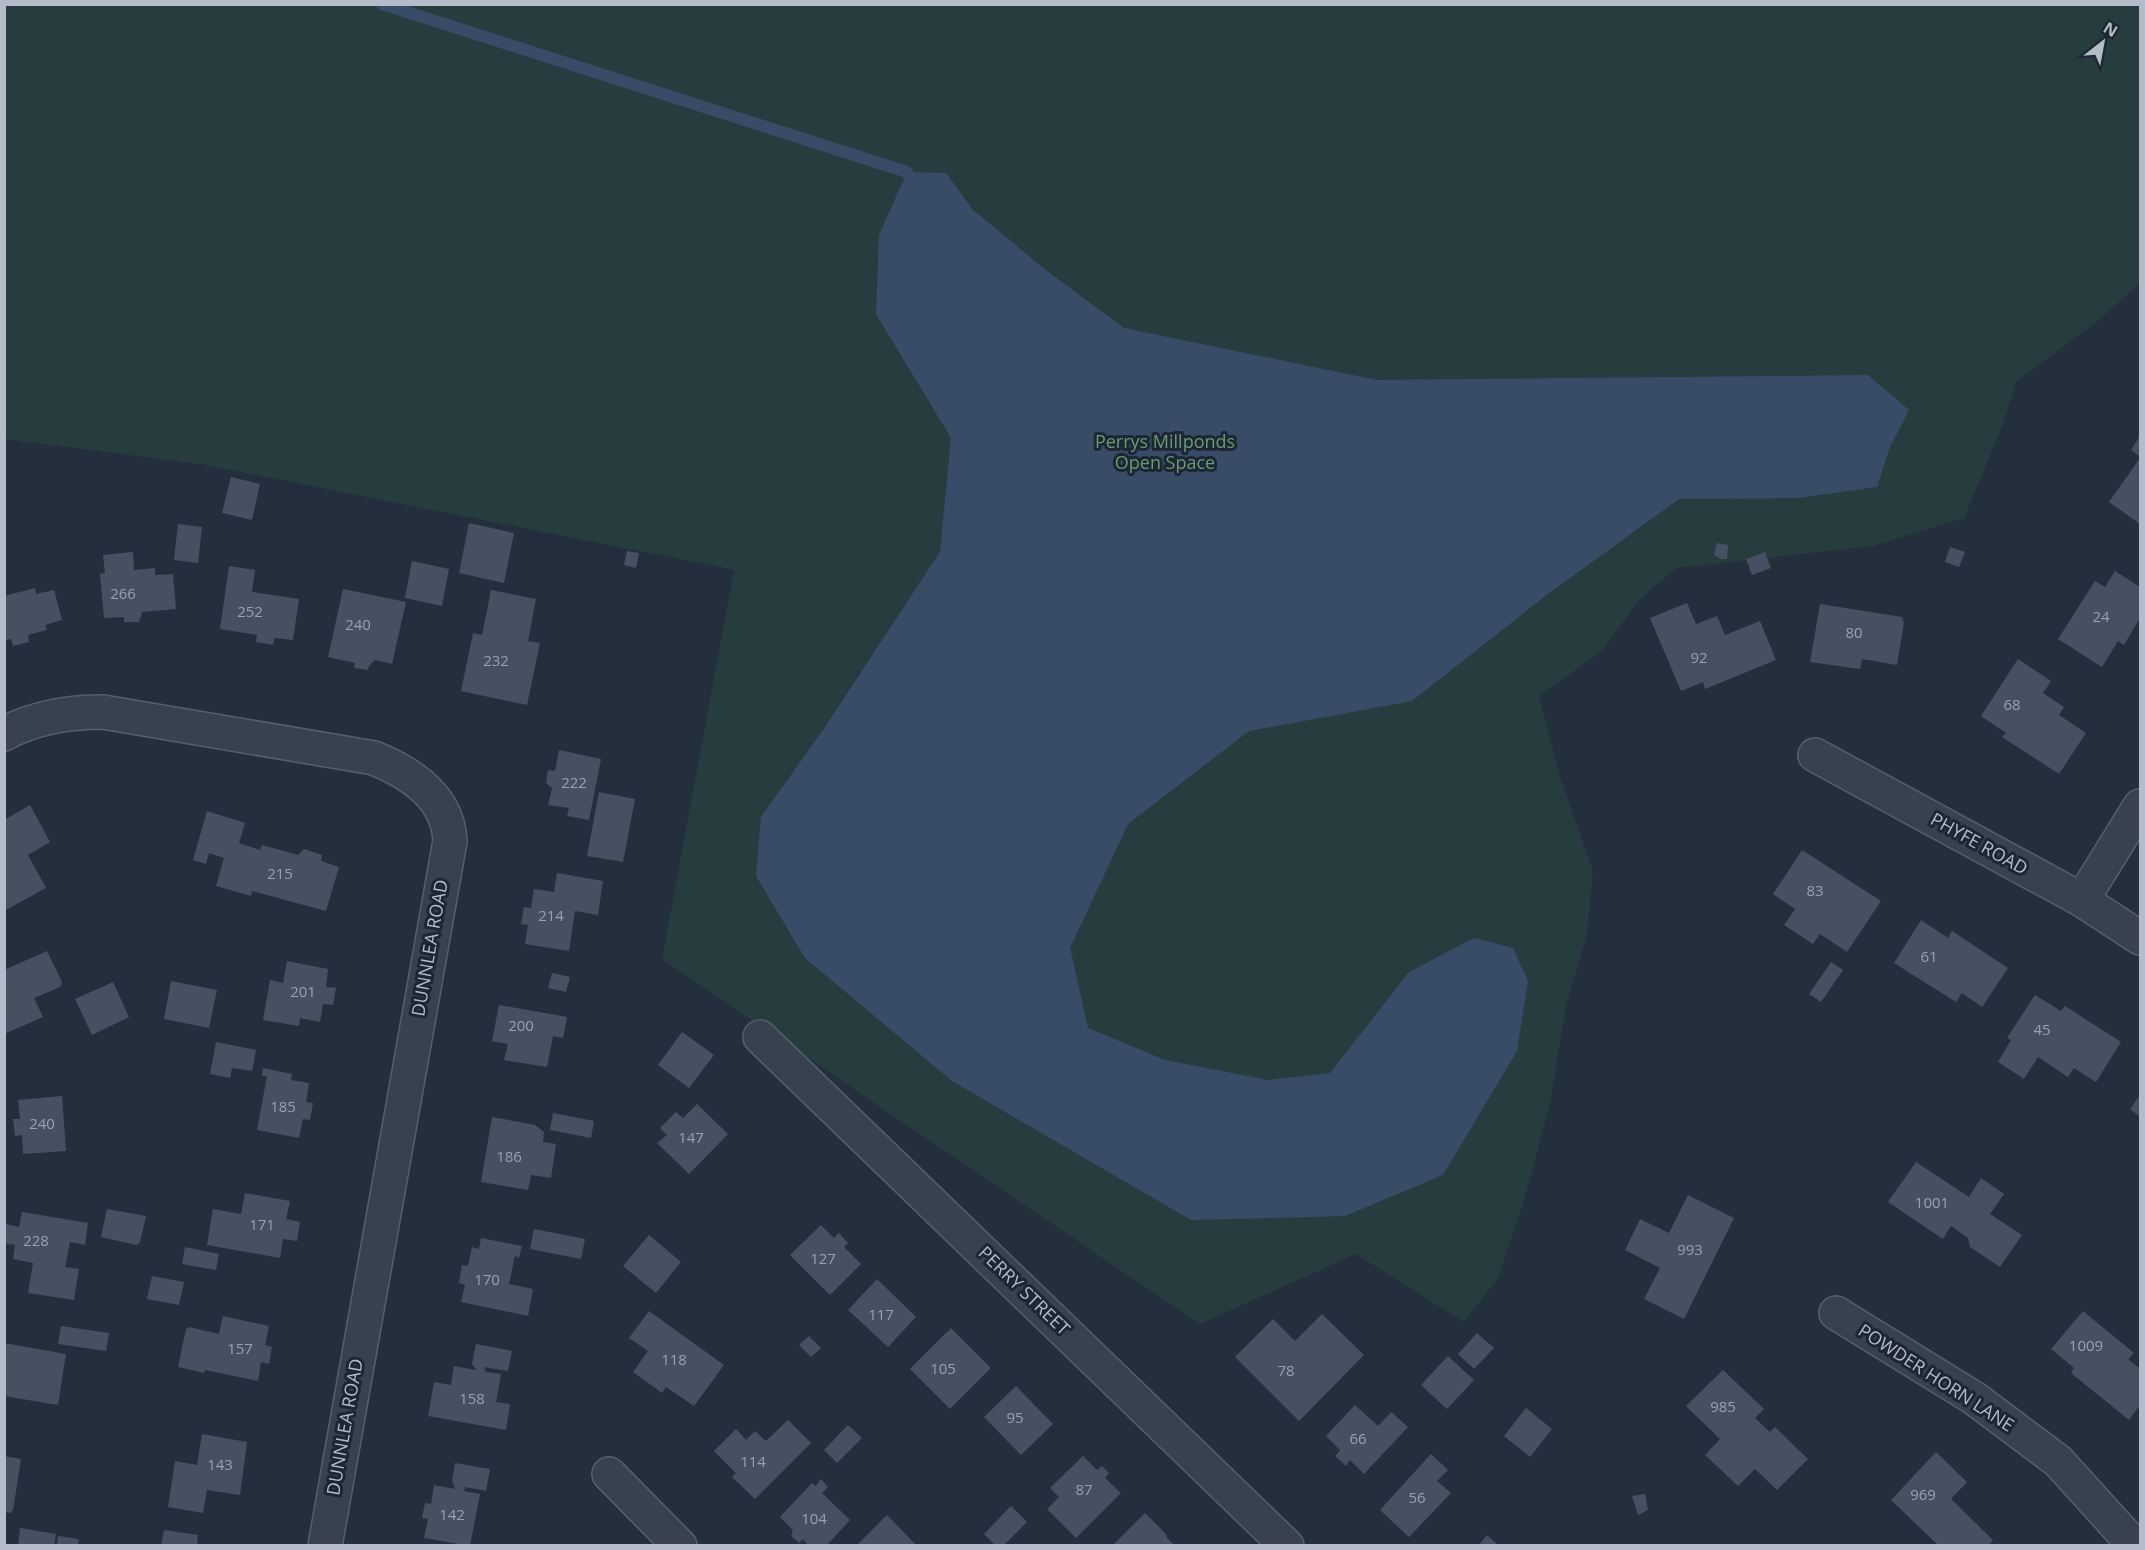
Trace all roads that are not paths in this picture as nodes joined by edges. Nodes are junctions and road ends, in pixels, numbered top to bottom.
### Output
1 (4, 734) edge
2 (1815, 754) dead end
3 (2140, 806) edge
4 (2082, 900) junction
5 (2140, 938) edge
6 (760, 1037) dead end
7 (1836, 1313) dead end
8 (609, 1474) dead end
9 (325, 1545) edge
10 (680, 1545) edge
11 (1287, 1545) edge
12 (2135, 1545) edge

1 - 9 street, DUNNLEA ROAD
2 - 4 street, PHYFE ROAD
3 - 4 street
4 - 5 street, PHYFE ROAD
6 - 11 street, PERRY STREET
7 - 12 street, POWDER HORN LANE
8 - 10 street

